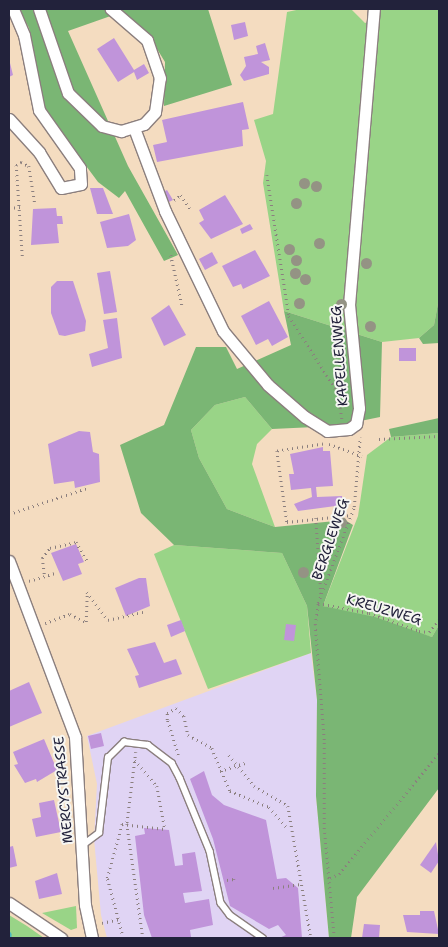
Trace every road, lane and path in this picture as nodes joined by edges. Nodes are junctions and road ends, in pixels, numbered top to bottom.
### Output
1 (13, 9) edge
2 (39, 9) edge
3 (111, 9) edge
4 (374, 9) edge
5 (9, 119) edge
6 (134, 128) junction
7 (267, 175) dead end
8 (174, 197) dead end
9 (35, 204) dead end
10 (20, 207) junction
11 (9, 208) edge
12 (190, 209) dead end
13 (179, 240) junction
14 (22, 256) dead end
15 (182, 305) dead end
16 (356, 424) junction
17 (439, 436) edge
18 (379, 440) dead end
19 (362, 456) junction
20 (87, 488) dead end
21 (9, 514) edge
22 (352, 515) junction
23 (316, 518) junction
24 (9, 561) edge
25 (88, 562) dead end
26 (54, 573) dead end
27 (44, 574) junction
28 (33, 580) dead end
29 (321, 595) junction
30 (318, 603) junction
31 (143, 612) dead end
32 (439, 620) edge
33 (48, 621) dead end
34 (138, 741) junction
35 (177, 751) dead end
36 (439, 753) edge
37 (229, 756) dead end
38 (134, 760) junction
39 (245, 763) dead end
40 (237, 765) junction
41 (220, 771) junction
42 (127, 824) junction
43 (287, 828) dead end
44 (84, 845) junction
45 (330, 878) junction
46 (228, 879) dead end
47 (234, 883) dead end
48 (301, 884) junction
49 (273, 888) dead end
50 (9, 904) edge
51 (120, 919) junction
52 (102, 923) dead end
53 (61, 938) edge
54 (92, 938) edge
55 (123, 938) edge
56 (142, 938) edge
57 (263, 938) edge
58 (311, 938) edge
59 (334, 938) edge

1 - 5 street
2 - 6 street
3 - 6 street
4 - 16 street, KAPELLENWEG
6 - 13 street, KAPELLENWEG
7 - 16 path
8 - 12 path
9 - 10 path
10 - 11 path
10 - 14 path
13 - 15 path
13 - 16 street, KAPELLENWEG
16 - 19 path, BERGLEWEG
17 - 18 path
19 - 22 path, BERGLEWEG
19 - 23 path
20 - 21 path
22 - 23 path
22 - 29 path, BERGLEWEG
23 - 29 path
24 - 44 street, MERCYSTRASSE
25 - 27 path
26 - 27 path
27 - 28 path
29 - 30 path, BERGLEWEG
30 - 32 path, KREUZWEG
30 - 45 path, BERGLEWEG
31 - 33 path
34 - 38 path
34 - 44 lane
34 - 57 lane
35 - 41 path
36 - 45 path
37 - 40 path
38 - 42 path
38 - 42 path
39 - 40 path
40 - 41 path
40 - 48 path
41 - 43 path
42 - 51 path
42 - 56 path
44 - 54 street, MERCYSTRASSE
45 - 59 path, BERGLEWEG
46 - 47 path
48 - 49 path
48 - 58 path
50 - 53 street
51 - 52 path
51 - 55 path

